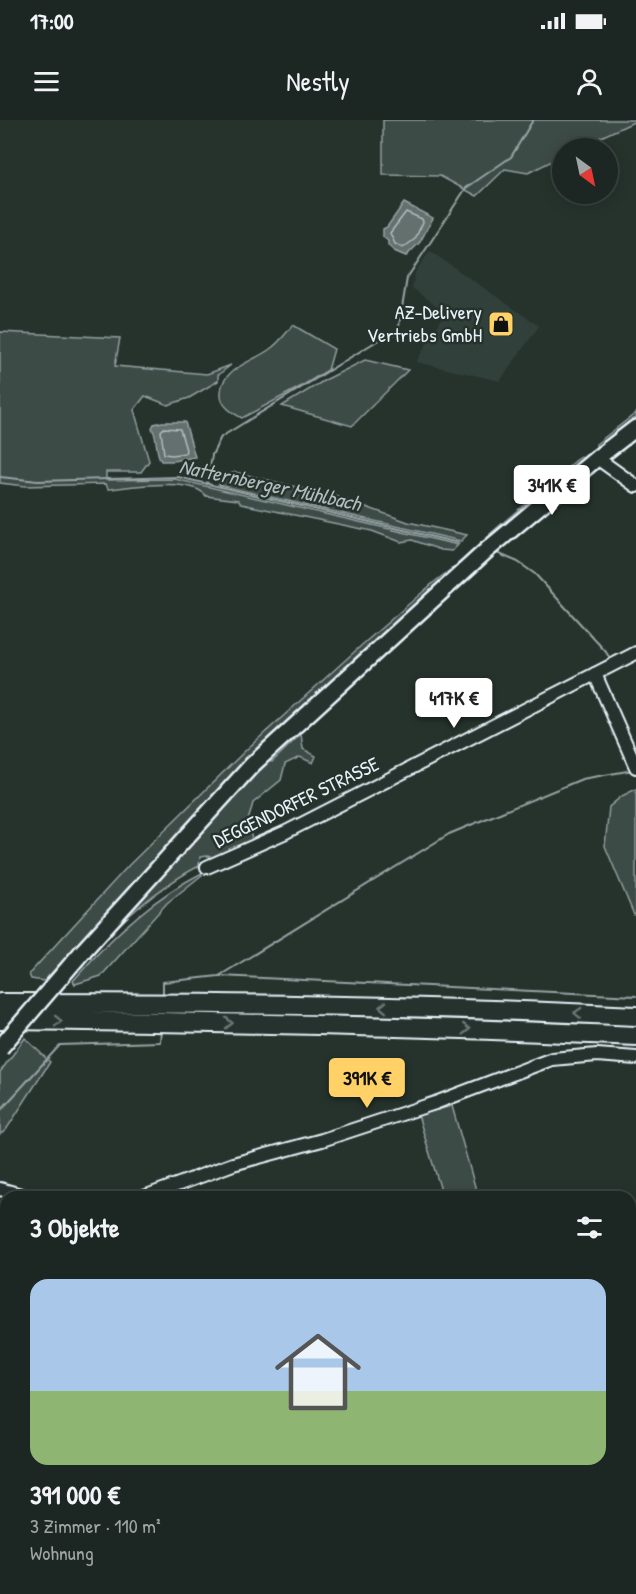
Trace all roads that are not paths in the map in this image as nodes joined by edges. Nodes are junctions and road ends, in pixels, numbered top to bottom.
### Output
1 (636, 428) edge
2 (597, 458) junction
3 (636, 486) edge
4 (636, 653) edge
5 (595, 674) junction
6 (636, 766) edge
7 (207, 867) dead end
8 (0, 1003) edge
9 (636, 1016) edge
10 (0, 1020) edge
11 (636, 1036) edge
12 (0, 1048) edge
13 (636, 1058) edge
14 (160, 1191) edge

1 - 2 main road
2 - 3 street
2 - 12 main road, bridge
4 - 5 street, DEGGENDORFER STRASSE
5 - 6 street
5 - 7 street, DEGGENDORFER STRASSE
9 -> 8 highway
10 -> 11 highway
13 - 14 street

